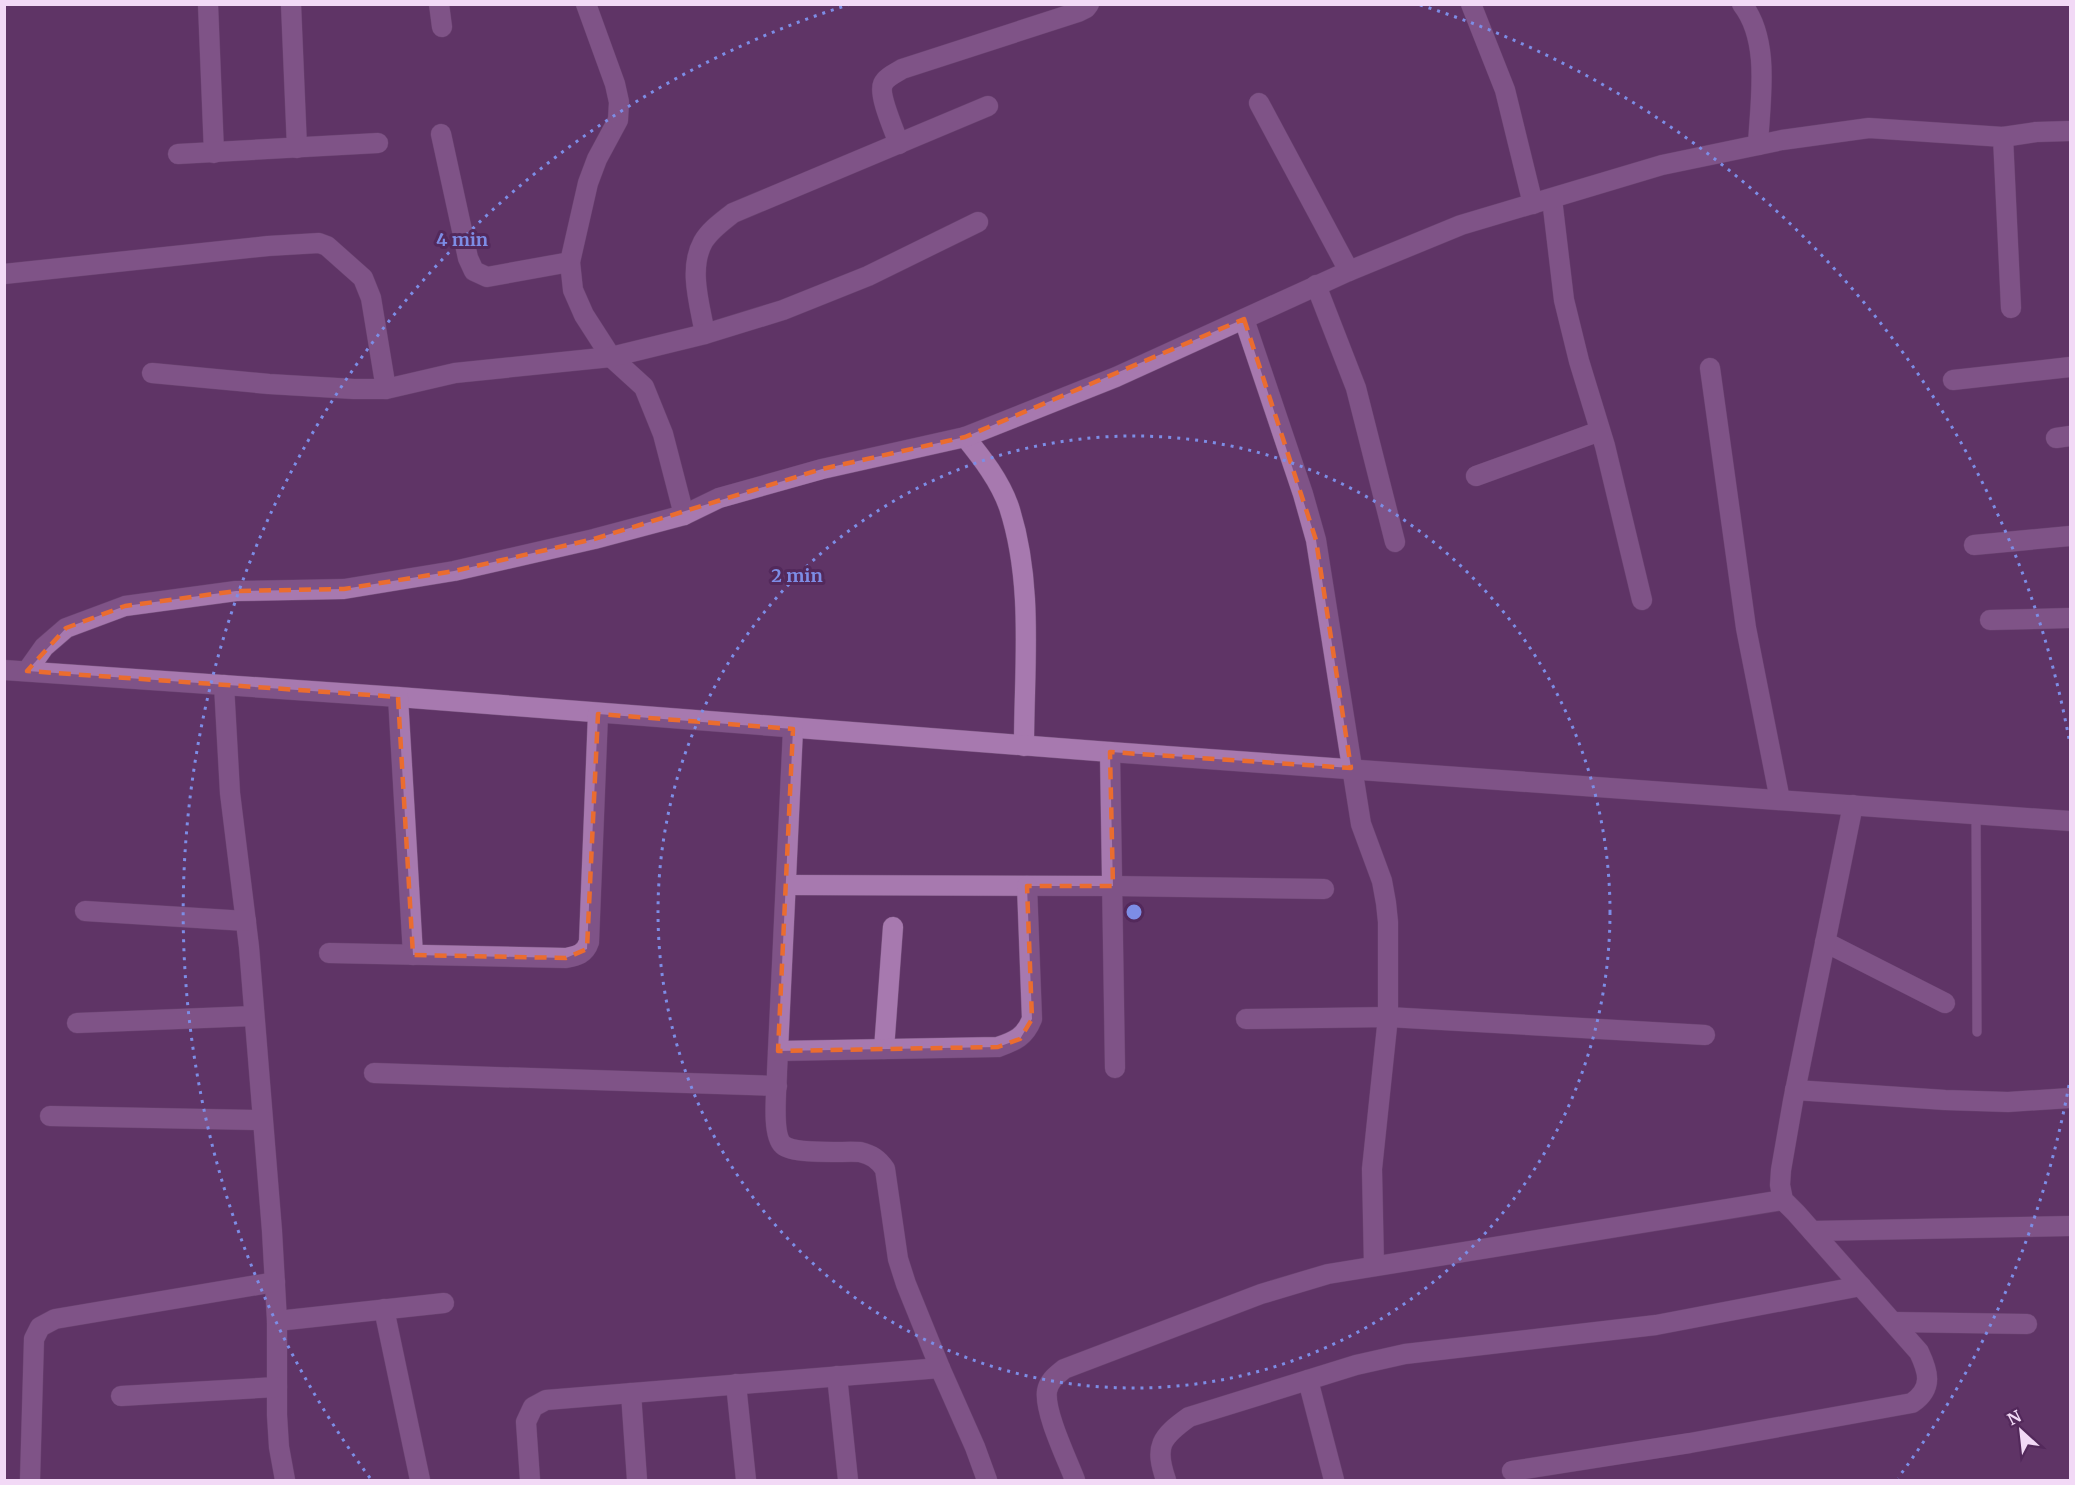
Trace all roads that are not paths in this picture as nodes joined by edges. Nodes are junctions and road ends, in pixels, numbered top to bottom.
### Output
1 (208, 4) edge
2 (291, 4) edge
3 (439, 4) edge
4 (586, 4) edge
5 (1089, 4) edge
6 (1471, 4) edge
7 (1742, 4) edge
8 (442, 27) dead end
9 (1259, 103) dead end
10 (988, 106) dead end
11 (2070, 131) edge
12 (441, 134) dead end
13 (2003, 137) junction
14 (378, 143) dead end
15 (899, 144) junction
16 (1758, 145) junction
17 (297, 148) junction
18 (214, 153) junction
19 (178, 154) dead end
20 (1543, 202) junction
21 (978, 222) dead end
22 (570, 262) junction
23 (1349, 270) junction
24 (4, 274) edge
25 (1316, 285) junction
26 (2011, 308) dead end
27 (1244, 320) junction
28 (705, 334) junction
29 (611, 357) junction
30 (1710, 368) dead end
31 (2070, 368) edge
32 (152, 373) dead end
33 (1953, 380) dead end
34 (386, 389) junction
35 (1600, 430) junction
36 (965, 437) junction
37 (1476, 476) dead end
38 (684, 515) junction
39 (2070, 536) edge
40 (1395, 542) dead end
41 (1974, 545) dead end
42 (1642, 600) dead end
43 (2070, 618) edge
44 (1990, 620) dead end
45 (4, 670) edge
46 (27, 671) junction
47 (224, 685) junction
48 (398, 697) junction
49 (598, 714) junction
50 (793, 729) junction
51 (1024, 746) junction
52 (1110, 752) junction
53 (1351, 768) junction
54 (1780, 800) junction
55 (1853, 805) junction
56 (1976, 814) junction
57 (2070, 821) edge
58 (786, 885) junction
59 (1027, 886) junction
60 (1113, 886) junction
61 (1324, 889) dead end
62 (85, 911) dead end
63 (246, 921) junction
64 (893, 927) dead end
65 (1825, 942) junction
66 (329, 953) dead end
67 (413, 955) junction
68 (1945, 1003) dead end
69 (254, 1016) junction
70 (1388, 1017) junction
71 (1246, 1019) dead end
72 (77, 1023) dead end
73 (1977, 1032) dead end
74 (1705, 1035) dead end
75 (884, 1049) junction
76 (778, 1051) junction
77 (1115, 1068) dead end
78 (374, 1073) dead end
79 (777, 1086) junction
80 (1795, 1090) junction
81 (2070, 1098) edge
82 (50, 1116) dead end
83 (262, 1120) junction
84 (1783, 1200) junction
85 (2070, 1226) edge
86 (1812, 1231) junction
87 (1374, 1266) junction
88 (275, 1282) junction
89 (1861, 1286) junction
90 (444, 1302) dead end
91 (384, 1309) junction
92 (277, 1321) junction
93 (1893, 1322) junction
94 (2027, 1324) dead end
95 (940, 1368) junction
96 (837, 1376) junction
97 (1308, 1380) junction
98 (736, 1384) junction
99 (277, 1387) junction
100 (631, 1393) junction
101 (121, 1396) dead end
102 (1512, 1471) dead end
103 (30, 1480) edge
104 (285, 1480) edge
105 (420, 1480) edge
106 (530, 1480) edge
107 (637, 1480) edge
108 (746, 1480) edge
109 (848, 1480) edge
110 (987, 1480) edge
111 (1075, 1480) edge
112 (1166, 1480) edge
113 (1334, 1480) edge

1 - 18 street
2 - 17 street
3 - 8 street
4 - 22 street
5 - 15 street
6 - 20 street
7 - 16 street
9 - 23 street
10 - 15 street
11 - 13 street
12 - 22 street
13 - 16 street
13 - 26 street
14 - 17 street
15 - 28 street
16 - 20 street
17 - 18 street
18 - 19 street
20 - 23 street
20 - 35 street
21 - 28 street
22 - 29 street
23 - 25 street
24 - 34 street
25 - 27 street
25 - 40 street
27 - 36 street
27 - 53 street
28 - 29 street
29 - 34 street
29 - 38 street
30 - 54 street
31 - 33 street
32 - 34 street
35 - 37 street
35 - 42 street
36 - 38 street
36 - 51 street
38 - 46 street
39 - 41 street
43 - 44 street
45 - 46 street
46 - 47 street
47 - 48 street
47 - 63 street
48 - 49 street
48 - 67 street
49 - 50 street
49 - 67 street
50 - 51 street
50 - 58 street
51 - 52 street
52 - 53 street
52 - 60 street
53 - 54 street
53 - 70 street
54 - 55 street
55 - 56 street
55 - 65 street
56 - 57 street
56 - 73 lane
58 - 59 street
58 - 76 street
59 - 60 street
59 - 75 street
60 - 61 street
60 - 77 street
62 - 63 street
63 - 69 street
64 - 75 street
65 - 68 street
65 - 80 street
66 - 67 street
69 - 72 street
69 - 83 street
70 - 71 street
70 - 74 street
70 - 87 street
75 - 76 street
76 - 79 street
78 - 79 street
79 - 95 street
80 - 81 street
80 - 84 street
82 - 83 street
83 - 88 street
84 - 86 street
84 - 87 street
85 - 86 street
86 - 89 street
87 - 111 street
88 - 92 street
88 - 103 street
89 - 93 street
89 - 97 street
90 - 91 street
91 - 92 street
91 - 105 street
92 - 99 street
93 - 94 street
93 - 102 street
95 - 96 street
95 - 110 street
96 - 98 street
96 - 109 street
97 - 112 street
97 - 113 street
98 - 100 street
98 - 108 street
99 - 101 street
99 - 104 street
100 - 106 street
100 - 107 street

